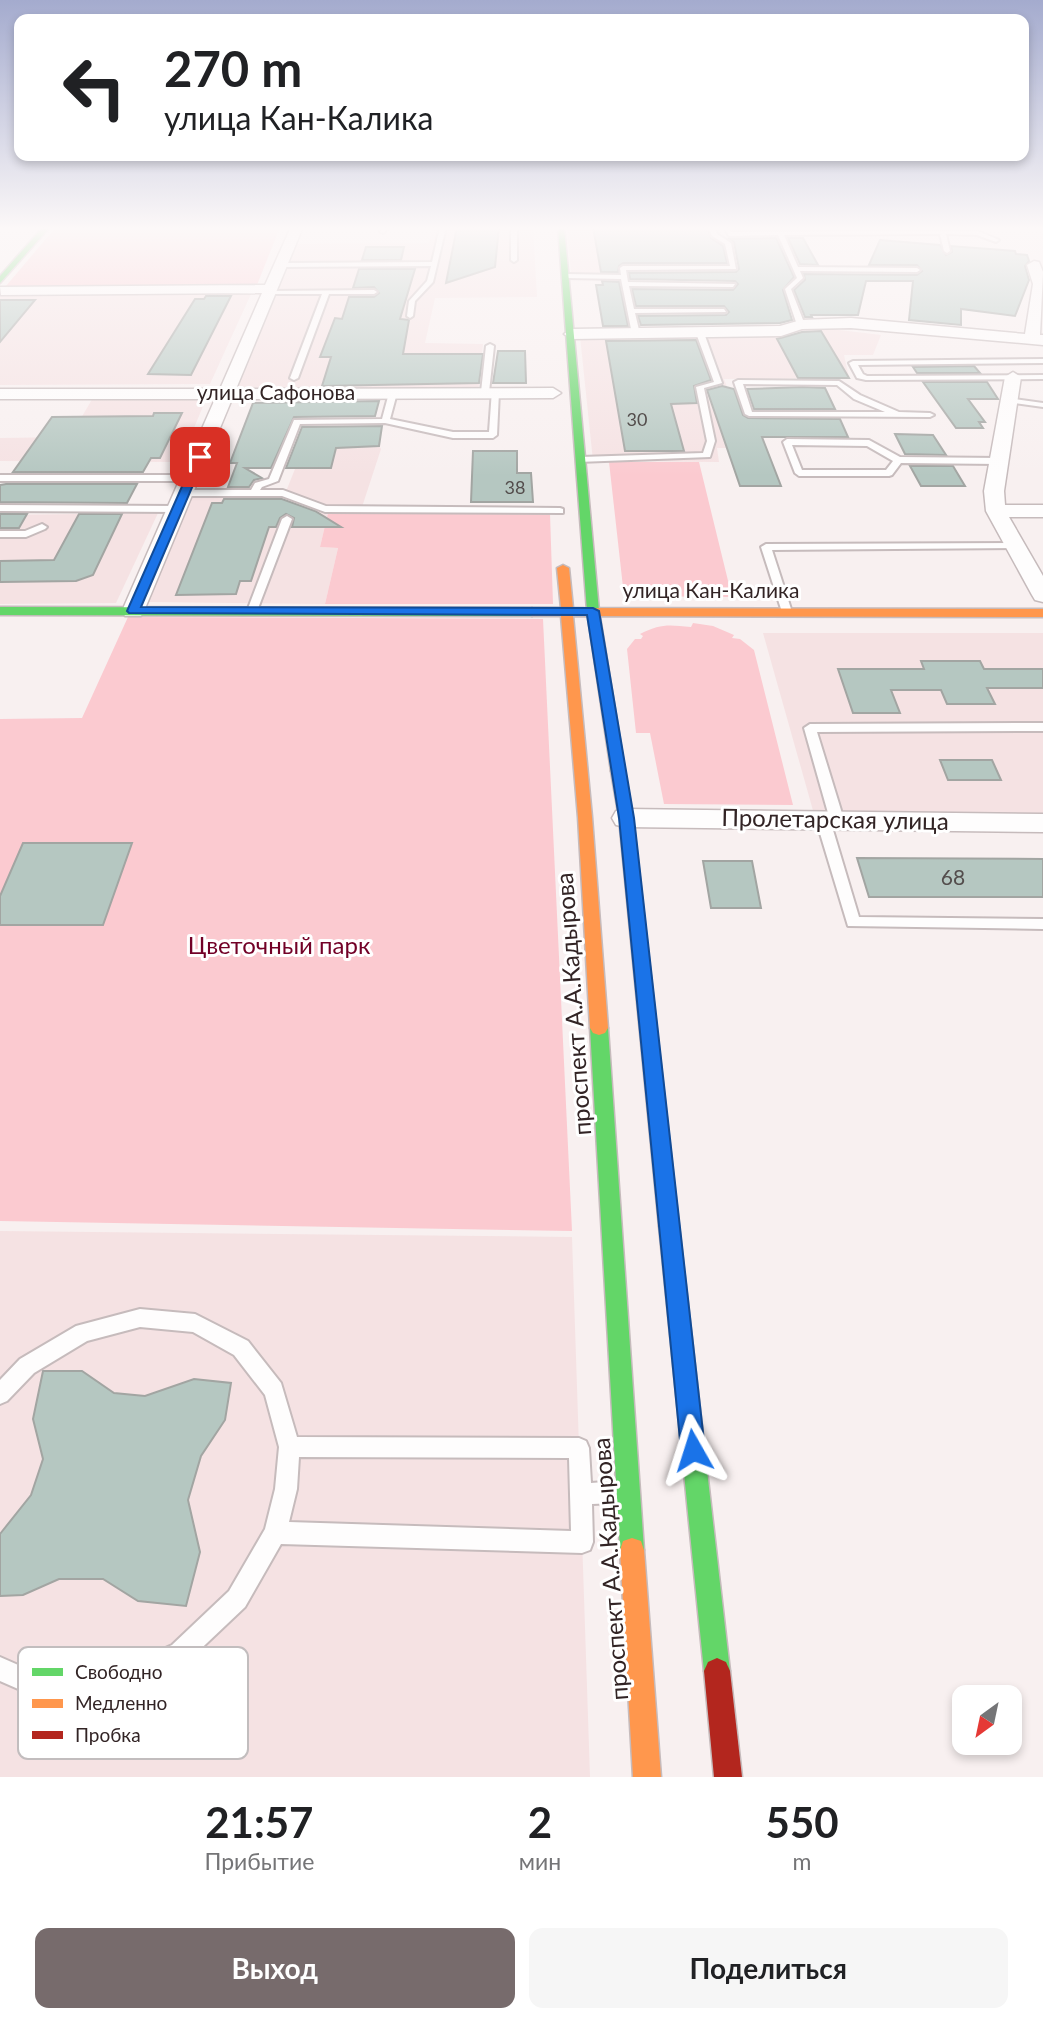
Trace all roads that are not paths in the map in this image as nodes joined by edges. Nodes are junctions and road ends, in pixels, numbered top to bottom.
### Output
1 (263, 310) edge
2 (319, 310) edge
3 (411, 310) edge
4 (570, 310) edge
5 (796, 310) edge
6 (1039, 310) edge
7 (630, 311) joint
8 (724, 311) dead end
9 (410, 316) dead end
10 (801, 325) junction
11 (700, 333) junction
12 (572, 334) junction
13 (636, 334) junction
14 (1037, 340) edge
15 (490, 346) dead end
16 (1043, 361) edge
17 (1013, 377) junction
18 (1043, 377) edge
19 (294, 378) dead end
20 (227, 392) junction
21 (393, 393) junction
22 (490, 393) junction
23 (553, 393) dead end
24 (0, 394) edge
25 (1010, 400) junction
26 (1043, 405) edge
27 (896, 414) junction
28 (930, 415) dead end
29 (385, 421) junction
30 (582, 460) junction
31 (898, 460) junction
32 (999, 461) junction
33 (0, 478) edge
34 (184, 493) junction
35 (254, 493) junction
36 (0, 508) edge
37 (560, 511) dead end
38 (996, 511) junction
39 (1043, 511) edge
40 (287, 519) dead end
41 (41, 527) dead end
42 (0, 534) edge
43 (1016, 546) junction
44 (562, 552) dead end
45 (1043, 595) edge
46 (0, 611) edge
47 (133, 611) junction
48 (252, 611) junction
49 (566, 611) junction
50 (593, 611) junction
51 (787, 612) junction
52 (1043, 613) edge
53 (1043, 727) edge
54 (626, 818) junction
55 (830, 820) junction
56 (1043, 823) edge
57 (1043, 924) edge
58 (0, 1394) edge
59 (289, 1447) junction
60 (629, 1492) junction
61 (580, 1494) junction
62 (275, 1533) junction
63 (186, 1647) edge
64 (0, 1669) edge
65 (18, 1677) edge
66 (648, 1777) edge
67 (728, 1777) edge

1 - 20 street
2 - 19 lane
3 - 9 lane
4 - 12 main road
5 - 10 lane
6 - 14 street
7 - 8 lane
7 - 13 lane
10 - 11 street
10 - 14 street
11 - 13 street
11 - 30 lane
12 - 13 street
12 - 30 main road
15 - 22 lane
16 - 17 lane
17 - 18 lane
17 - 25 street
20 - 21 street, улица Сафонова
20 - 24 street, улица Сафонова
20 - 34 street
21 - 22 street, улица Сафонова
21 - 29 lane
22 - 23 street, улица Сафонова
22 - 29 lane
25 - 26 lane
25 - 32 street
27 - 27 lane
27 - 28 lane
29 - 35 lane
30 - 50 main road
31 - 31 lane
31 - 32 lane
32 - 38 street
33 - 34 lane
34 - 35 lane
34 - 36 lane
34 - 47 street
35 - 37 lane
38 - 39 street
38 - 43 street
40 - 48 lane
41 - 42 lane
43 - 45 street
43 - 51 lane
44 - 49 main road, проспект А.А.Кадырова
46 - 47 main road, улица Кан-Калика
47 - 48 main road, улица Кан-Калика
48 - 49 main road, улица Кан-Калика
49 - 50 main road, улица Кан-Калика
49 - 60 main road, проспект А.А.Кадырова
50 - 51 main road, улица Кан-Калика
50 - 54 main road
51 - 52 main road, улица Кан-Калика
53 - 55 lane
54 - 55 street, Пролетарская улица
54 - 67 main road
55 - 56 street, Пролетарская улица
55 - 57 lane
58 - 59 lane
59 - 61 lane
59 - 62 lane
60 - 61 lane
60 - 66 main road, проспект А.А.Кадырова
61 - 62 lane
62 - 63 lane
64 - 65 lane

